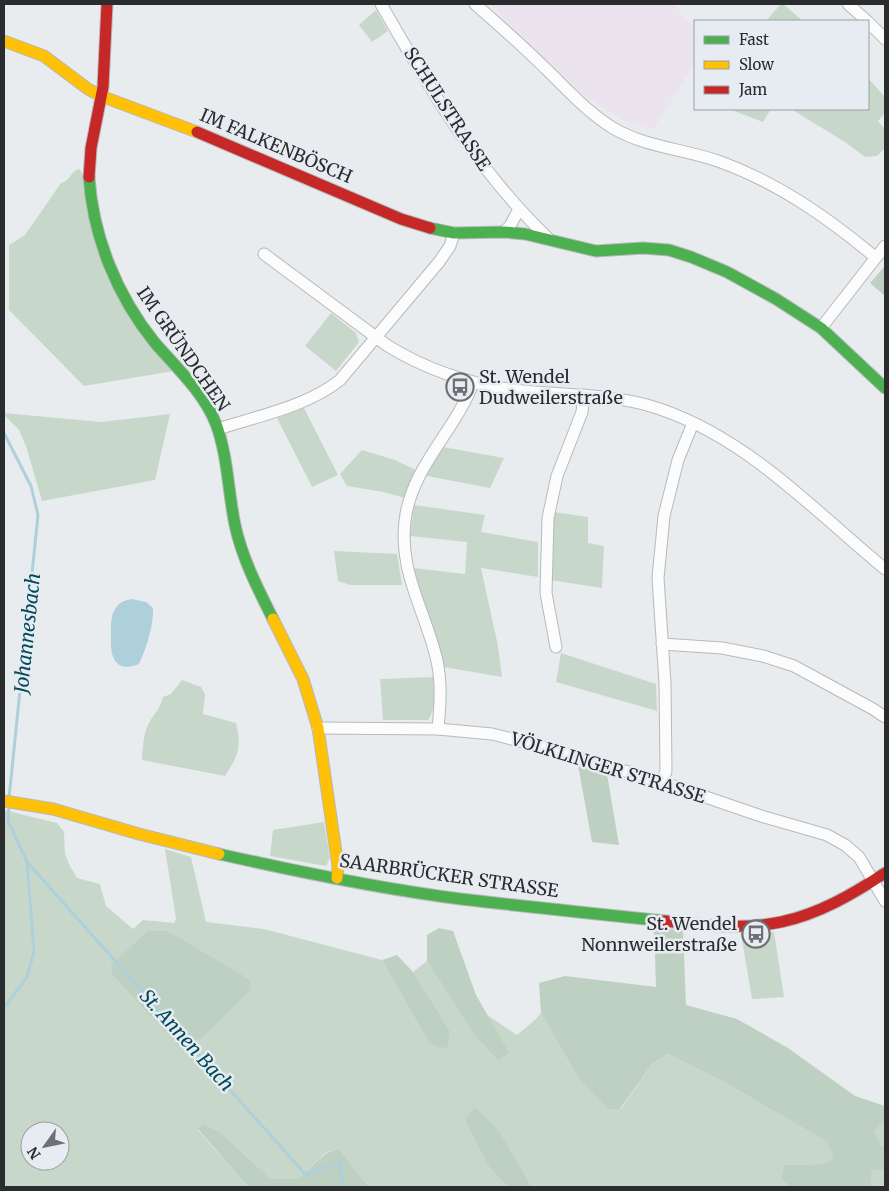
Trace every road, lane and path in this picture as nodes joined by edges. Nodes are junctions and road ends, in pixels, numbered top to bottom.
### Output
1 (108, 4) edge
2 (381, 4) edge
3 (476, 4) edge
4 (848, 4) edge
5 (865, 20) edge
6 (869, 24) edge
7 (885, 39) edge
8 (4, 41) edge
9 (101, 96) junction
10 (519, 209) junction
11 (504, 232) junction
12 (454, 233) junction
13 (548, 239) junction
14 (885, 246) edge
15 (264, 254) dead end
16 (875, 257) junction
17 (821, 328) junction
18 (376, 337) junction
19 (473, 383) junction
20 (885, 388) edge
21 (584, 395) junction
22 (693, 423) junction
23 (218, 429) junction
24 (885, 569) edge
25 (662, 644) junction
26 (556, 647) dead end
27 (885, 717) edge
28 (318, 728) junction
29 (438, 730) junction
30 (662, 782) junction
31 (4, 801) edge
32 (885, 873) edge
33 (337, 878) junction
34 (874, 881) junction
35 (885, 901) edge

1 - 9 street, IM GRÜNDCHEN
2 - 10 street, SCHULSTRASSE
3 - 16 street
4 - 5 street
6 - 7 street
8 - 9 street, IM FALKENBÖSCH
9 - 12 street, IM FALKENBÖSCH
9 - 23 street, IM GRÜNDCHEN
10 - 11 street
10 - 13 street, SCHULSTRASSE
11 - 12 street, IM FALKENBÖSCH
11 - 13 street, IM FALKENBÖSCH
12 - 18 street
13 - 17 street, IM FALKENBÖSCH
14 - 16 street
15 - 18 street
16 - 17 street
17 - 20 street, IM FALKENBÖSCH
18 - 19 street
18 - 23 street
19 - 21 street
19 - 29 street
21 - 22 street
21 - 26 street
22 - 24 street
22 - 25 street
23 - 28 street, IM GRÜNDCHEN
25 - 27 street
25 - 30 street
28 - 29 street, VÖLKLINGER STRASSE
28 - 33 street, IM GRÜNDCHEN
29 - 30 street, VÖLKLINGER STRASSE
30 - 34 street, VÖLKLINGER STRASSE
31 - 33 street, SAARBRÜCKER STRASSE
32 - 34 street, SAARBRÜCKER STRASSE
33 - 34 street, SAARBRÜCKER STRASSE
34 - 35 street, VÖLKLINGER STRASSE

